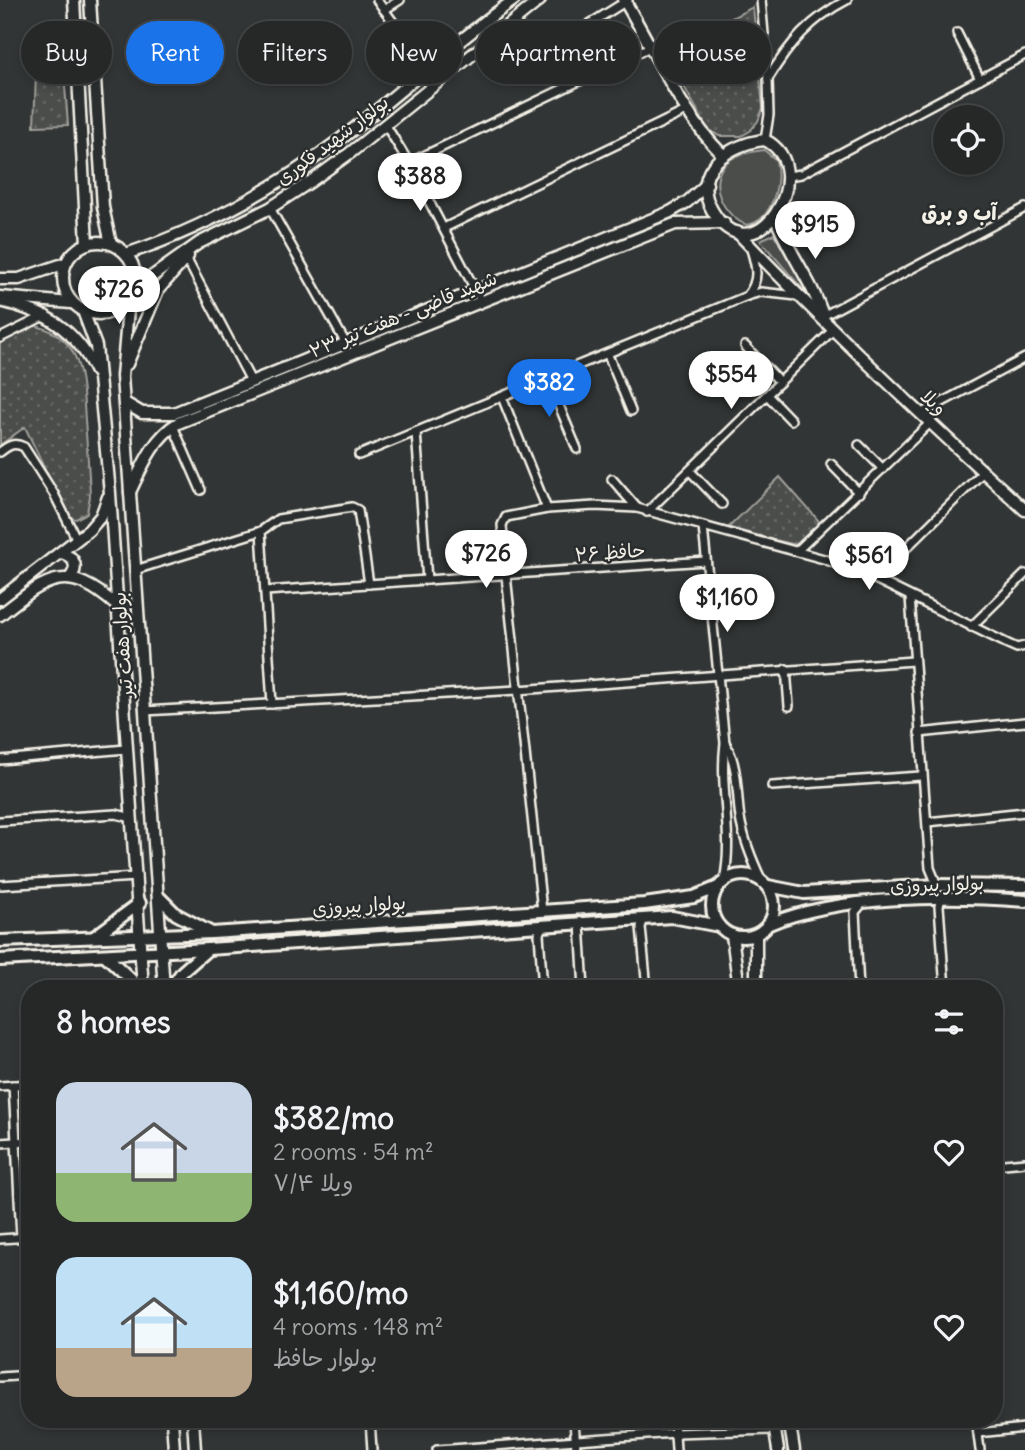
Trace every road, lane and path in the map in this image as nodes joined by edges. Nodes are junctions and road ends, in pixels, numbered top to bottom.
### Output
1 (74, 0) edge
2 (90, 0) edge
3 (377, 0) edge
4 (400, 0) edge
5 (514, 0) edge
6 (540, 0) edge
7 (761, 0) edge
8 (847, 0) edge
9 (626, 1) edge
10 (384, 10) junction
11 (392, 21) edge
12 (594, 21) edge
13 (763, 21) edge
14 (957, 33) dead end
15 (462, 41) edge
16 (652, 46) junction
17 (1025, 55) edge
18 (771, 75) edge
19 (980, 79) junction
20 (408, 84) edge
21 (768, 84) edge
22 (78, 88) junction
23 (94, 88) junction
24 (688, 110) junction
25 (385, 124) junction
26 (765, 140) junction
27 (722, 154) junction
28 (409, 163) junction
29 (788, 176) junction
30 (707, 184) junction
31 (270, 208) junction
32 (1025, 208) edge
33 (775, 216) junction
34 (724, 223) junction
35 (444, 228) junction
36 (737, 232) junction
37 (200, 243) junction
38 (87, 244) junction
39 (111, 244) junction
40 (749, 246) junction
41 (126, 254) junction
42 (186, 258) junction
43 (66, 262) junction
44 (0, 279) edge
45 (19, 279) junction
46 (476, 291) junction
47 (131, 294) junction
48 (17, 296) junction
49 (747, 296) junction
50 (797, 296) junction
51 (0, 299) edge
52 (481, 301) junction
53 (71, 303) junction
54 (83, 311) junction
55 (47, 315) junction
56 (823, 316) junction
57 (834, 329) junction
58 (0, 338) edge
59 (345, 342) junction
60 (745, 346) dead end
61 (608, 355) junction
62 (1025, 358) edge
63 (122, 376) junction
64 (99, 378) junction
65 (548, 379) junction
66 (251, 381) junction
67 (780, 382) junction
68 (767, 395) junction
69 (502, 397) junction
70 (125, 403) junction
71 (631, 411) dead end
72 (160, 414) junction
73 (920, 414) junction
74 (791, 420) dead end
75 (930, 423) junction
76 (169, 428) junction
77 (416, 432) junction
78 (859, 445) dead end
79 (577, 449) dead end
80 (0, 452) edge
81 (359, 455) dead end
82 (831, 464) dead end
83 (883, 469) junction
84 (690, 471) junction
85 (983, 471) junction
86 (612, 479) dead end
87 (201, 491) dead end
88 (110, 493) junction
89 (130, 493) junction
90 (859, 493) junction
91 (722, 504) dead end
92 (637, 508) junction
93 (547, 509) junction
94 (1025, 509) edge
95 (647, 513) junction
96 (703, 527) junction
97 (261, 531) junction
98 (77, 540) junction
99 (797, 551) junction
100 (61, 553) junction
101 (706, 561) junction
102 (135, 569) junction
103 (1025, 574) edge
104 (506, 575) junction
105 (69, 579) junction
106 (875, 579) junction
107 (427, 580) junction
108 (369, 584) junction
109 (265, 591) junction
110 (910, 597) junction
111 (0, 599) edge
112 (117, 606) junction
113 (0, 615) edge
114 (971, 627) junction
115 (1025, 646) edge
116 (913, 661) junction
117 (786, 668) junction
118 (717, 673) junction
119 (518, 690) junction
120 (272, 704) junction
121 (789, 706) dead end
122 (144, 711) junction
123 (1025, 722) edge
124 (919, 733) junction
125 (726, 743) junction
126 (126, 748) junction
127 (0, 760) edge
128 (921, 776) junction
129 (772, 786) dead end
130 (1025, 812) edge
131 (132, 818) junction
132 (0, 821) edge
133 (927, 822) junction
134 (137, 877) junction
135 (765, 883) junction
136 (721, 884) junction
137 (0, 885) edge
138 (937, 885) junction
139 (1025, 886) edge
140 (159, 897) junction
141 (941, 898) junction
142 (1025, 901) edge
143 (139, 904) junction
144 (861, 905) junction
145 (542, 911) junction
146 (644, 919) junction
147 (580, 923) junction
148 (769, 925) junction
149 (542, 926) junction
150 (719, 926) junction
151 (212, 933) junction
152 (141, 935) junction
153 (162, 935) junction
154 (732, 935) junction
155 (756, 935) junction
156 (94, 937) junction
157 (0, 941) edge
158 (208, 949) junction
159 (162, 952) junction
160 (142, 953) junction
161 (107, 956) junction
162 (0, 960) edge
163 (132, 980) edge
164 (142, 980) edge
165 (164, 980) edge
166 (176, 980) edge
167 (542, 980) edge
168 (583, 980) edge
169 (646, 980) edge
170 (738, 980) edge
171 (755, 980) edge
172 (859, 980) edge
173 (944, 980) edge
174 (13, 1085) junction
175 (21, 1085) edge
176 (0, 1086) edge
177 (16, 1142) junction
178 (21, 1142) edge
179 (0, 1143) edge
180 (1025, 1162) edge
181 (1003, 1164) edge
182 (21, 1190) edge
183 (21, 1237) edge
184 (0, 1239) edge
185 (21, 1376) edge
186 (0, 1377) edge
187 (173, 1428) edge
188 (194, 1428) edge
189 (371, 1428) edge
190 (575, 1428) edge
191 (675, 1428) edge
192 (737, 1428) edge
193 (774, 1428) edge
194 (790, 1428) edge
195 (977, 1428) edge
196 (1025, 1429) edge
197 (675, 1433) junction
198 (978, 1433) junction
199 (576, 1440) junction
200 (174, 1450) edge
201 (195, 1450) edge
202 (372, 1450) edge
203 (437, 1450) edge
204 (576, 1450) edge
205 (676, 1450) edge
206 (778, 1450) edge
207 (794, 1450) edge
208 (980, 1450) edge

1 - 22 street
2 - 23 street
3 - 10 street
4 - 10 street
5 - 15 street, بولوار شهید فکوری
6 - 25 street, بولوار شهید فکوری
7 - 13 street
8 - 18 street
9 - 12 street
9 - 16 street
10 - 11 street
14 - 19 street
16 - 24 street
16 - 28 street
17 - 19 street
19 - 29 street
20 - 41 street, بولوار شهید فکوری
21 - 26 street
22 - 23 street
22 - 38 street
23 - 39 street
24 - 27 street
24 - 35 street
25 - 28 street
25 - 31 street, بولوار شهید فکوری
26 - 27 street
26 - 29 street
27 - 30 street
28 - 35 street
29 - 33 street
30 - 34 street
30 - 46 street, شهید قاضی - هفت تیر ۲۳
31 - 37 street, بولوار شهید فکوری
31 - 59 street
32 - 56 street
33 - 36 street
33 - 56 street, ویلا
34 - 36 street
34 - 52 street, شهید قاضی - هفت تیر ۲۳
35 - 46 street
36 - 40 street, ویلا
37 - 42 street
37 - 47 street, بولوار شهید فکوری
38 - 39 street
38 - 43 street
39 - 41 street
40 - 49 street
40 - 50 street, ویلا
41 - 47 street
42 - 63 street
42 - 66 street
43 - 45 street
43 - 53 street
44 - 45 street
45 - 48 street
46 - 52 street
46 - 59 street, شهید قاضی - هفت تیر ۲۳
47 - 54 street
47 - 63 street, بولوار هفت تیر
48 - 51 street
48 - 53 street
49 - 50 street
49 - 61 street
50 - 56 street, ویلا
51 - 55 street
52 - 76 street, شهید قاضی - هفت تیر ۲۳
53 - 54 street
54 - 64 street, بولوار هفت تیر
55 - 58 street
55 - 64 street
56 - 57 street, ویلا
57 - 67 street
57 - 73 street, ویلا
59 - 66 street, شهید قاضی - هفت تیر ۲۳
60 - 67 street
61 - 65 street
61 - 71 street
62 - 73 street
63 - 70 street, بولوار هفت تیر
64 - 88 street, بولوار هفت تیر
65 - 69 street
65 - 79 street
66 - 72 street, شهید قاضی - هفت تیر ۲۳
67 - 68 street
68 - 74 street
68 - 84 street
69 - 77 street
69 - 93 street
70 - 72 street
70 - 89 street, بولوار هفت تیر
72 - 76 street
73 - 75 street, ویلا
75 - 83 street
75 - 85 street, ویلا
76 - 87 street
76 - 89 street
77 - 81 street
77 - 107 street
78 - 83 street
80 - 98 street
82 - 90 street
83 - 90 street
84 - 91 street
84 - 95 street
85 - 94 street, ویلا
85 - 106 street
86 - 92 street
88 - 98 street
88 - 112 street, بولوار هفت تیر
89 - 102 street, بولوار هفت تیر
90 - 99 street
92 - 93 street
92 - 95 street
93 - 104 street
95 - 96 street
96 - 99 street
96 - 101 street
97 - 102 street
97 - 108 street
97 - 109 street
98 - 100 street
99 - 106 street
100 - 105 street
100 - 111 street
101 - 104 street, حافظ ۲۶
101 - 118 street
102 - 122 street, بولوار هفت تیر
103 - 114 street
104 - 107 street, حافظ ۲۶
104 - 119 street
105 - 112 street
105 - 113 street
106 - 110 street
107 - 108 street, حافظ ۲۶
108 - 109 street, حافظ ۲۶
109 - 120 street
110 - 114 street
110 - 116 street
112 - 126 street, بولوار هفت تیر
114 - 115 street
116 - 117 street
116 - 124 street
117 - 118 street
117 - 121 street
118 - 119 street
118 - 125 street
119 - 120 street
119 - 145 street
120 - 122 street
122 - 140 street, بولوار هفت تیر
123 - 124 street
124 - 128 street
125 - 135 street
125 - 136 street
126 - 127 street
126 - 131 street, بولوار هفت تیر
128 - 129 street
128 - 133 street
130 - 133 street
131 - 132 street
131 - 134 street, بولوار هفت تیر
133 - 138 street
134 - 137 street
134 - 143 street, بولوار هفت تیر
135 - 136 main road
135 - 138 main road, بولوار پیروزی
135 - 148 main road
136 - 145 main road, بولوار پیروزی
136 - 150 main road
138 - 139 main road, بولوار پیروزی
140 - 151 main road
140 - 153 street, بولوار هفت تیر
141 - 142 main road, بولوار پیروزی
141 - 144 main road, بولوار پیروزی
141 - 173 street
143 - 152 street, بولوار هفت تیر
143 - 156 main road
144 - 148 main road, بولوار پیروزی
144 - 172 street
145 - 151 main road, بولوار پیروزی
146 - 147 main road, بولوار پیروزی
146 - 150 main road, بولوار پیروزی
146 - 169 street
147 - 149 main road, بولوار پیروزی
147 - 168 street
148 - 155 main road
149 - 158 main road, بولوار پیروزی
149 - 167 street
150 - 154 main road
151 - 153 main road, بولوار پیروزی
152 - 153 main road, بولوار پیروزی
152 - 156 main road, بولوار پیروزی
152 - 160 street, بولوار هفت تیر
153 - 159 street, بولوار هفت تیر
154 - 155 main road
154 - 170 street
155 - 171 street
156 - 157 main road, بولوار پیروزی
158 - 159 main road, بولوار پیروزی
158 - 166 main road
159 - 160 main road, بولوار پیروزی
159 - 165 street, بولوار هفت تیر
160 - 161 main road, بولوار پیروزی
160 - 164 street, بولوار هفت تیر
161 - 162 main road, بولوار پیروزی
161 - 163 main road
174 - 175 street
174 - 176 street
174 - 177 street
177 - 178 street
177 - 179 street
177 - 182 street
180 - 181 street
183 - 184 street
185 - 186 street
187 - 200 street
188 - 201 street
189 - 202 street
190 - 199 street
191 - 197 street
192 - 197 street
193 - 206 street
194 - 207 street
195 - 198 street
196 - 198 street
197 - 199 street
197 - 205 street
198 - 208 street
199 - 203 street
199 - 204 street

